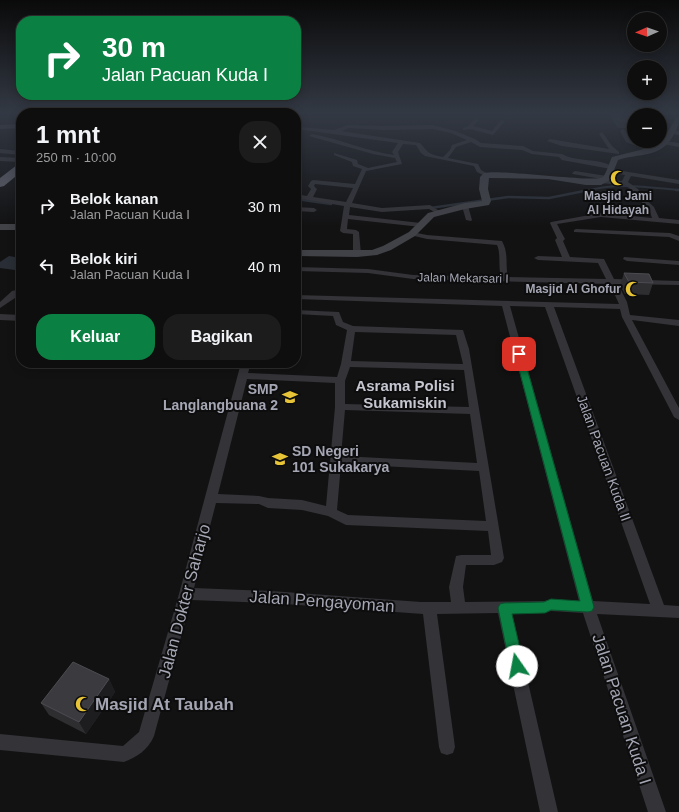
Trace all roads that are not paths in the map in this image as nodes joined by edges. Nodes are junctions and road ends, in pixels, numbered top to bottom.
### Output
1 (351, 150) edge
2 (361, 150) edge
3 (396, 150) edge
4 (422, 150) edge
5 (452, 150) edge
6 (527, 150) edge
7 (606, 150) edge
8 (652, 150) edge
9 (0, 151) edge
10 (614, 151) joint
11 (16, 153) edge
12 (622, 156) junction
13 (397, 157) junction
14 (445, 158) junction
15 (0, 159) edge
16 (16, 160) edge
17 (364, 170) junction
18 (16, 171) edge
19 (575, 173) dead end
20 (607, 174) junction
21 (629, 174) junction
22 (487, 175) junction
23 (679, 182) edge
24 (1, 183) edge
25 (628, 185) junction
26 (356, 186) junction
27 (301, 197) edge
28 (309, 198) junction
29 (347, 205) junction
30 (465, 206) junction
31 (301, 209) edge
32 (434, 209) junction
33 (314, 210) dead end
34 (345, 217) junction
35 (469, 220) dead end
36 (656, 220) junction
37 (679, 222) edge
38 (421, 225) junction
39 (0, 227) edge
40 (16, 227) edge
41 (576, 231) dead end
42 (412, 234) junction
43 (679, 239) edge
44 (301, 253) edge
45 (357, 254) junction
46 (538, 258) dead end
47 (567, 259) junction
48 (627, 259) dead end
49 (679, 263) edge
50 (301, 269) edge
51 (505, 279) junction
52 (612, 281) junction
53 (679, 283) edge
54 (16, 294) edge
55 (301, 297) edge
56 (506, 305) junction
57 (0, 306) edge
58 (549, 306) junction
59 (623, 307) junction
60 (301, 312) edge
61 (0, 317) edge
62 (626, 317) junction
63 (16, 318) edge
64 (679, 323) edge
65 (351, 329) junction
66 (346, 364) junction
67 (468, 367) junction
68 (245, 370) edge
69 (340, 381) junction
70 (340, 407) junction
71 (475, 411) junction
72 (679, 417) edge
73 (336, 460) junction
74 (484, 467) junction
75 (211, 498) junction
76 (331, 512) junction
77 (493, 526) junction
78 (186, 594) junction
79 (588, 607) junction
80 (429, 608) junction
81 (459, 608) junction
82 (504, 608) junction
83 (659, 611) junction
84 (679, 612) edge
85 (0, 742) edge
86 (447, 747) dead end
87 (549, 812) edge
88 (657, 812) edge

1 - 17 street
2 - 13 street
3 - 13 street
4 - 14 street
5 - 14 street
6 - 20 street
7 - 10 street
8 - 12 street
9 - 11 street
10 - 12 street
12 - 20 street
13 - 17 street
14 - 22 street
15 - 16 street
17 - 26 street
18 - 24 highway
19 - 20 street
20 - 21 street
20 - 22 street
20 - 25 street
21 - 23 street
21 - 25 street
22 - 30 street
25 - 36 street
26 - 28 street
26 - 29 street
27 - 28 street
28 - 29 street
29 - 32 street
29 - 34 street
30 - 32 street
30 - 35 street
31 - 33 street
32 - 38 street
34 - 38 street
34 - 45 street
36 - 37 street
36 - 47 street
38 - 42 street
39 - 40 street
41 - 43 street
42 - 45 street
42 - 51 street
44 - 45 street
46 - 47 street
47 - 52 street
48 - 49 street
50 - 51 street, Jalan Mekarsari I
51 - 52 street, Jalan Mekarsari I
52 - 53 street, Jalan Mekarsari I
52 - 59 street
54 - 57 street
55 - 56 street
56 - 58 street
56 - 79 street, Jalan Pacuan Kuda I
58 - 59 street
58 - 83 street, Jalan Pacuan Kuda II
59 - 62 street
60 - 65 street
61 - 63 street
62 - 64 street
62 - 72 street
65 - 66 street
65 - 67 street
66 - 67 street
66 - 69 street
67 - 71 street
68 - 69 street
68 - 75 street, Jalan Dokter Saharjo
69 - 70 street
70 - 71 street
70 - 73 street
71 - 74 street
73 - 74 street
73 - 76 street
74 - 77 street
75 - 76 street
75 - 78 street, Jalan Dokter Saharjo
76 - 77 street
77 - 81 street
78 - 80 street, Jalan Pengayoman
78 - 85 street, Jalan Dokter Saharjo
79 - 82 street
79 - 83 street
79 - 88 street, Jalan Pacuan Kuda I
80 - 81 street, Jalan Pengayoman
80 - 86 street
81 - 82 street, Jalan Pengayoman
82 - 87 street
83 - 84 street

